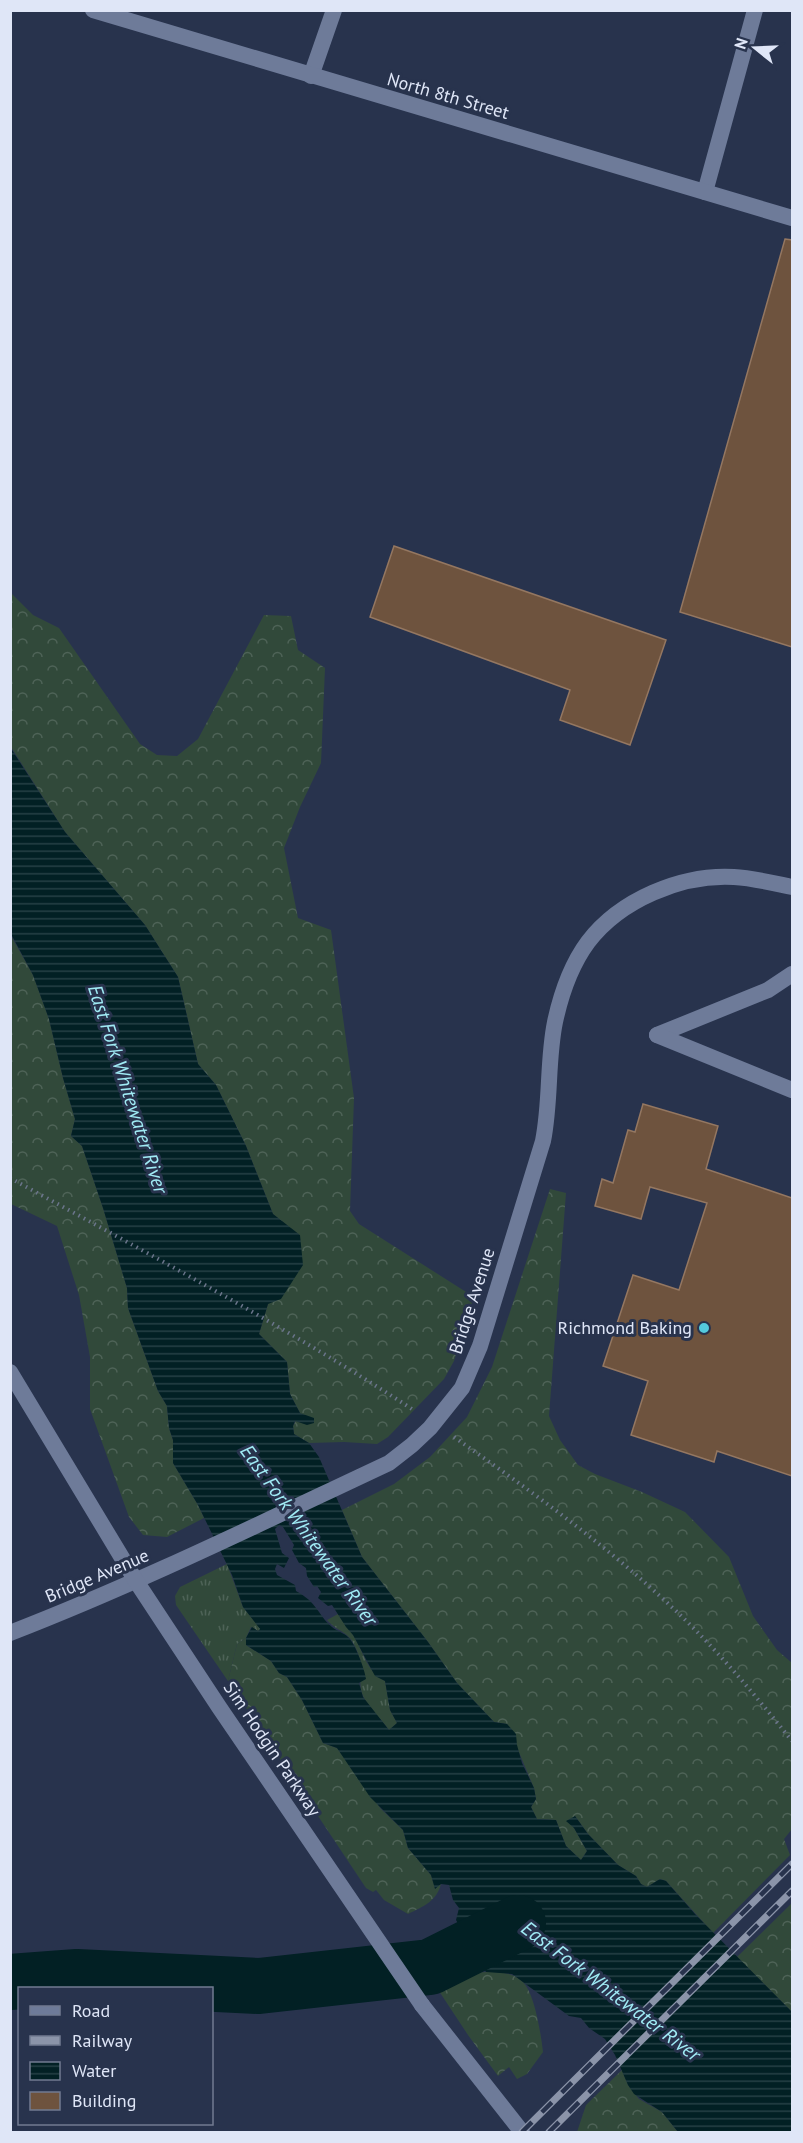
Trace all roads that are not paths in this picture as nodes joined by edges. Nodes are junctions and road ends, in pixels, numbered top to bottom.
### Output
1 (93, 10) edge
2 (334, 10) edge
3 (755, 10) edge
4 (311, 76) junction
5 (705, 192) junction
6 (792, 218) edge
7 (792, 887) edge
8 (792, 974) edge
9 (792, 1090) edge
10 (10, 1372) edge
11 (136, 1581) junction
12 (10, 1633) edge
13 (522, 2133) edge

1 - 4 street, North 8th Street
2 - 4 street
3 - 5 street
4 - 5 street, North 8th Street
5 - 6 street, North 8th Street
7 - 11 street, Bridge Avenue
8 - 9 street
10 - 11 street, Sim Hodgin Parkway
11 - 12 street, Bridge Avenue
11 - 13 street, Sim Hodgin Parkway

